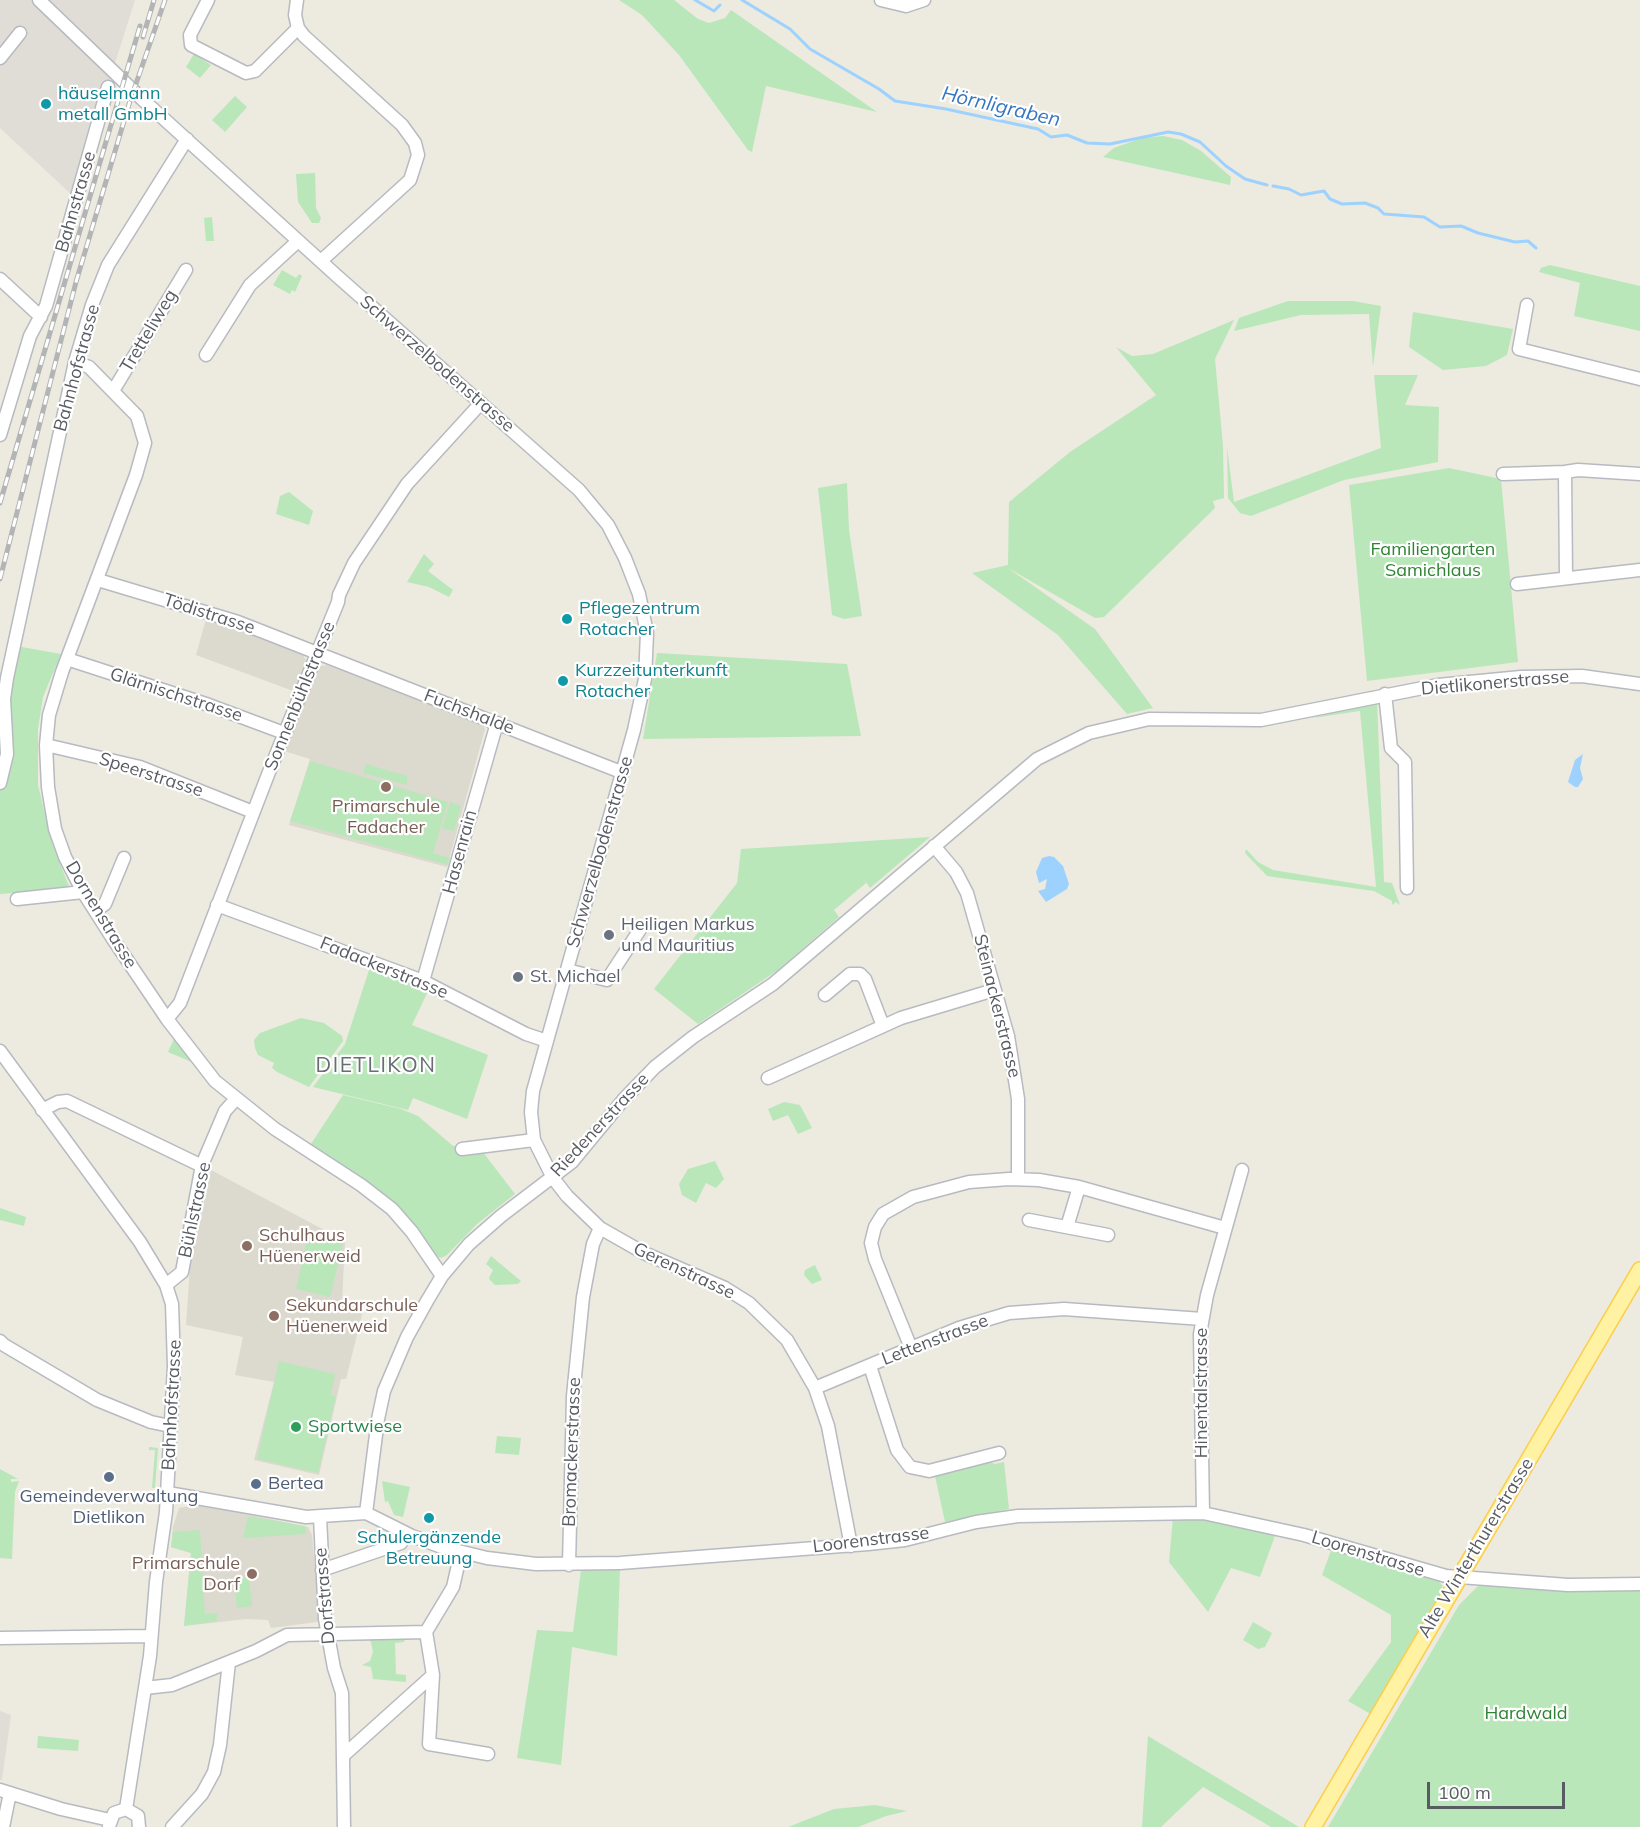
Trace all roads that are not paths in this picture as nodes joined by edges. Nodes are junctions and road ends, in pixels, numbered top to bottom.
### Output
1 (39, 0) edge
2 (208, 0) edge
3 (297, 0) edge
4 (881, 0) edge
5 (924, 0) edge
6 (298, 28) junction
7 (20, 33) dead end
8 (0, 58) edge
9 (108, 87) dead end
10 (187, 139) junction
11 (298, 241) junction
12 (322, 260) junction
13 (186, 270) dead end
14 (0, 279) edge
15 (1527, 305) dead end
16 (41, 317) junction
17 (206, 355) dead end
18 (75, 362) junction
19 (1640, 379) edge
20 (113, 391) junction
21 (481, 403) junction
22 (0, 435) edge
23 (1565, 472) junction
24 (1503, 474) dead end
25 (1640, 474) edge
26 (1640, 570) edge
27 (1566, 578) junction
28 (98, 580) junction
29 (1517, 584) dead end
30 (317, 653) junction
31 (67, 659) junction
32 (1640, 684) edge
33 (1385, 694) junction
34 (497, 723) junction
35 (284, 733) junction
36 (46, 745) junction
37 (621, 772) junction
38 (0, 783) edge
39 (253, 812) junction
40 (934, 846) junction
41 (124, 858) dead end
42 (1407, 888) dead end
43 (83, 892) junction
44 (17, 899) dead end
45 (217, 905) junction
46 (95, 911) junction
47 (641, 928) dead end
48 (567, 970) junction
49 (423, 981) junction
50 (994, 990) junction
51 (825, 995) dead end
52 (167, 1019) junction
53 (883, 1026) junction
54 (547, 1041) junction
55 (2, 1060) edge
56 (768, 1078) dead end
57 (235, 1100) junction
58 (42, 1110) junction
59 (534, 1140) junction
60 (462, 1149) dead end
61 (202, 1166) junction
62 (1242, 1170) dead end
63 (553, 1178) junction
64 (1018, 1179) junction
65 (1079, 1187) junction
66 (1029, 1220) dead end
67 (1067, 1227) junction
68 (600, 1228) junction
69 (1225, 1228) junction
70 (1108, 1235) dead end
71 (1640, 1270) edge
72 (442, 1276) junction
73 (166, 1285) junction
74 (1202, 1319) junction
75 (0, 1341) edge
76 (911, 1348) junction
77 (870, 1366) junction
78 (815, 1388) junction
79 (170, 1426) junction
80 (999, 1453) dead end
81 (168, 1493) junction
82 (366, 1513) junction
83 (1203, 1513) junction
84 (320, 1517) junction
85 (401, 1544) dead end
86 (851, 1546) junction
87 (460, 1552) junction
88 (569, 1565) junction
89 (321, 1570) junction
90 (1459, 1576) junction
91 (1640, 1584) edge
92 (426, 1632) junction
93 (327, 1633) junction
94 (151, 1636) junction
95 (0, 1638) edge
96 (229, 1662) junction
97 (433, 1675) junction
98 (145, 1688) junction
99 (488, 1754) dead end
100 (344, 1755) junction
101 (5, 1791) edge
102 (126, 1809) junction
103 (110, 1824) edge
104 (3, 1827) edge
105 (139, 1827) edge
106 (172, 1827) edge
107 (344, 1827) edge
108 (1313, 1827) edge

1 - 10 street
2 - 6 street
3 - 6 street
4 - 5 street
6 - 12 street
7 - 8 street
9 - 16 street, Bahnstrasse
10 - 11 street, Schwerzelbodenstrasse
10 - 18 street, Bahnhofstrasse
11 - 12 street, Schwerzelbodenstrasse
11 - 17 street
12 - 21 street, Schwerzelbodenstrasse
13 - 20 street, Tretteliweg
14 - 16 street
15 - 19 street
16 - 22 street, Bahnstrasse
18 - 20 street, Dornenstrasse
18 - 38 street, Bahnhofstrasse
20 - 28 street, Dornenstrasse
21 - 30 street, Sonnenbühlstrasse
21 - 37 street, Schwerzelbodenstrasse
23 - 24 street
23 - 25 street
23 - 27 street
26 - 27 street
27 - 29 street
28 - 30 street, Tödistrasse
28 - 31 street, Dornenstrasse
30 - 34 street, Fuchshalde
30 - 35 street, Sonnenbühlstrasse
31 - 35 street, Glärnischstrasse
31 - 36 street, Dornenstrasse
32 - 33 street, Dietlikonerstrasse
33 - 40 street, Dietlikonerstrasse
33 - 42 street
34 - 37 street, Fuchshalde
34 - 49 street, Hasenrain
35 - 39 street, Sonnenbühlstrasse
36 - 39 street, Speerstrasse
36 - 43 street, Dornenstrasse
37 - 48 street, Schwerzelbodenstrasse
39 - 45 street, Sonnenbühlstrasse
40 - 50 street, Steinackerstrasse
40 - 63 street, Riedenerstrasse
41 - 46 street
43 - 44 street
43 - 46 street, Dornenstrasse
45 - 49 street, Fadackerstrasse
45 - 52 street, Sonnenbühlstrasse
46 - 52 street, Dornenstrasse
47 - 48 street
48 - 54 street, Schwerzelbodenstrasse
49 - 54 street, Fadackerstrasse
50 - 53 street
50 - 64 street, Steinackerstrasse
51 - 53 street
52 - 57 street, Dornenstrasse
53 - 56 street
54 - 59 street, Schwerzelbodenstrasse
55 - 58 street, Bahnhofstrasse
57 - 61 street, Bühlstrasse
57 - 72 street, Dornenstrasse
58 - 61 street
58 - 73 street, Bahnhofstrasse
59 - 60 street
59 - 63 street, Schwerzelbodenstrasse
61 - 73 street, Bühlstrasse
62 - 69 street, Hinentalstrasse
63 - 68 street, Gerenstrasse
63 - 72 street, Riedenerstrasse
64 - 65 street
64 - 76 street
65 - 67 street
65 - 69 street
66 - 67 street
67 - 70 street
68 - 78 street, Gerenstrasse
68 - 88 street, Bromackerstrasse
69 - 74 street, Hinentalstrasse
71 - 90 main road, Alte Winterthurerstrasse
72 - 82 street, Riedenerstrasse
73 - 79 street, Bahnhofstrasse
74 - 76 street, Lettenstrasse
74 - 83 street, Hinentalstrasse
75 - 79 street
76 - 77 street, Lettenstrasse
77 - 78 street, Lettenstrasse
77 - 80 street
78 - 86 street, Gerenstrasse
79 - 81 street, Bahnhofstrasse
81 - 84 street
81 - 94 street, Bahnhofstrasse
82 - 84 street
82 - 87 street, Loorenstrasse
83 - 86 street, Loorenstrasse
83 - 90 street, Loorenstrasse
84 - 89 street, Dorfstrasse
85 - 89 street
86 - 88 street, Loorenstrasse
87 - 88 street, Loorenstrasse
87 - 92 street
89 - 93 street, Dorfstrasse
90 - 91 street, Loorenstrasse
90 - 108 main road, Alte Winterthurerstrasse
92 - 93 street
92 - 97 street
93 - 96 street
93 - 100 street, Dorfstrasse
94 - 95 street
94 - 98 street, Bahnhofstrasse
96 - 98 street
96 - 106 street
97 - 99 street
97 - 100 street
98 - 102 street, Bahnhofstrasse
100 - 107 street, Dorfstrasse
101 - 103 street
101 - 104 street
102 - 103 street
102 - 105 street

